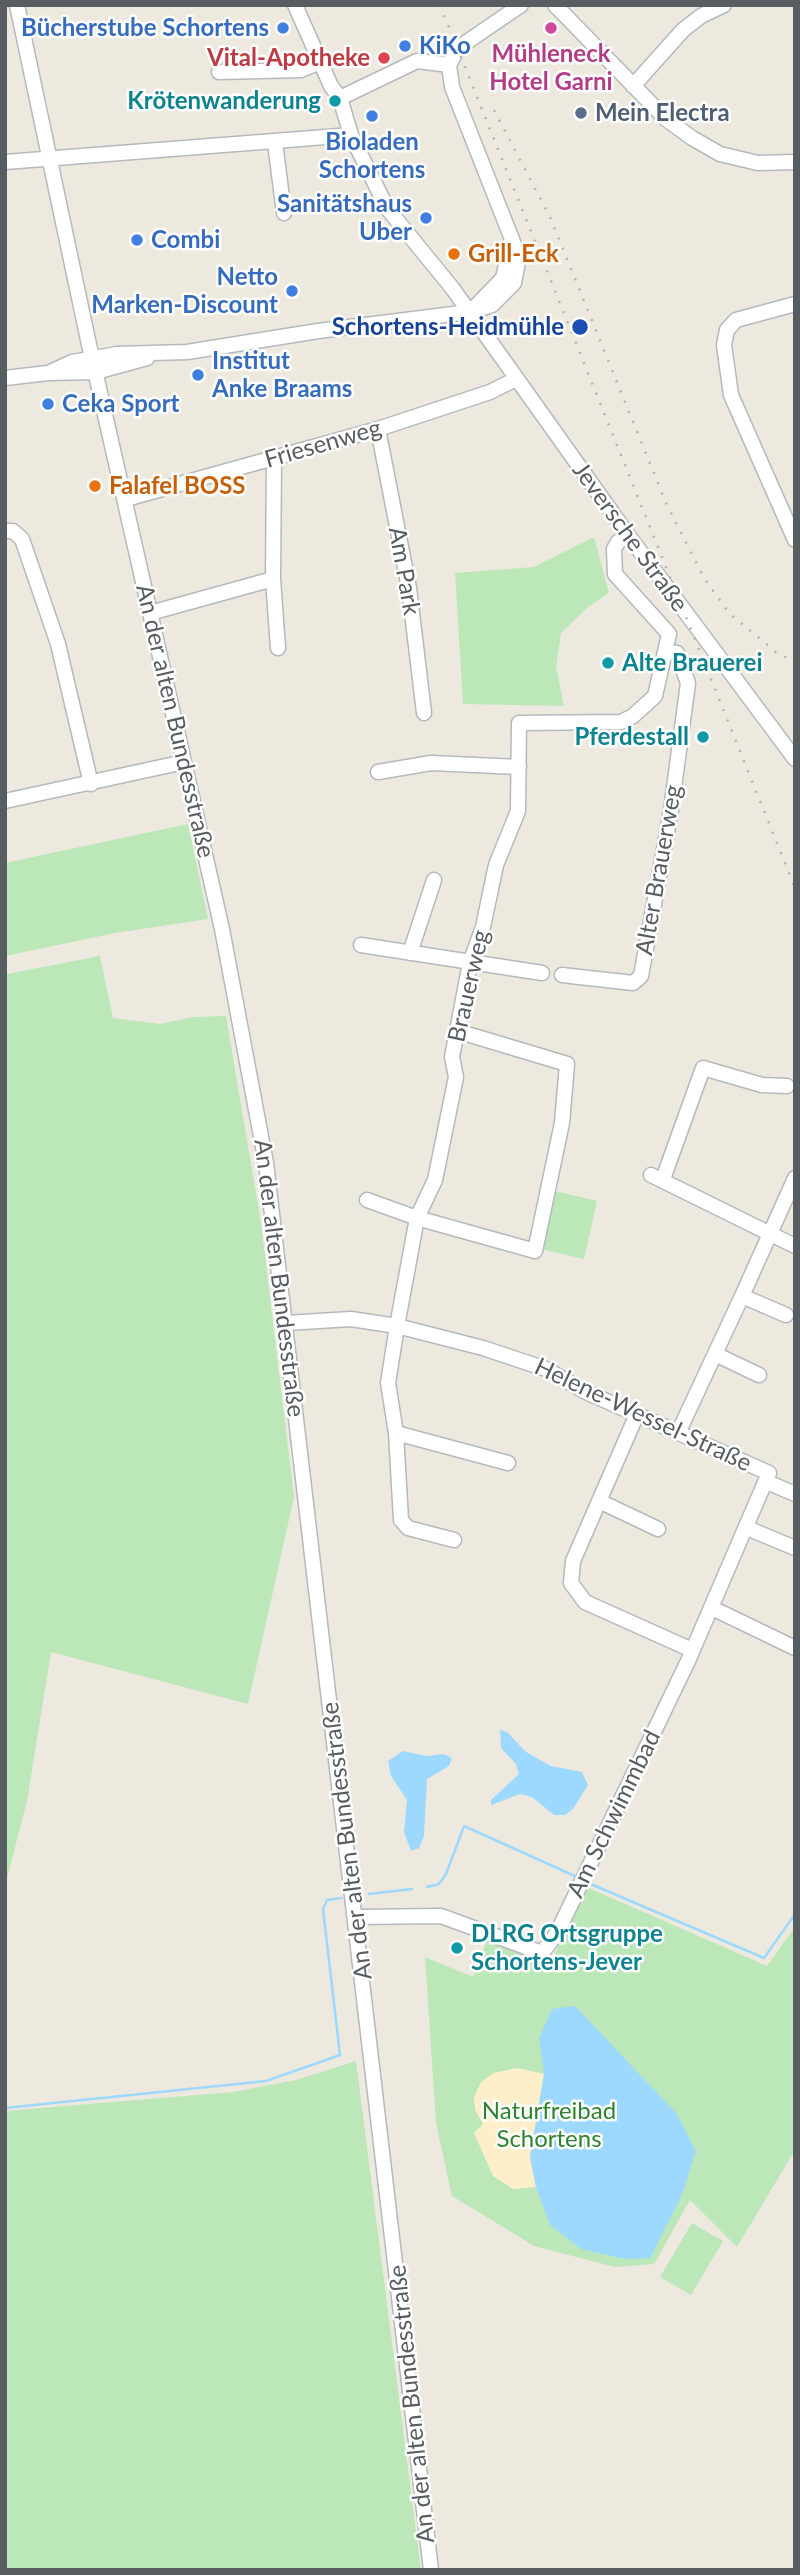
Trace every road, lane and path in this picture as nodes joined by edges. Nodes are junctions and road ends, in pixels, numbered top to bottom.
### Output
1 (17, 5) edge
2 (295, 5) edge
3 (521, 5) edge
4 (555, 5) edge
5 (724, 5) edge
6 (320, 62) junction
7 (449, 65) junction
8 (219, 72) dead end
9 (633, 86) junction
10 (340, 98) junction
11 (351, 135) junction
12 (275, 143) junction
13 (51, 160) junction
14 (5, 162) edge
15 (795, 162) edge
16 (284, 213) dead end
17 (795, 304) edge
18 (469, 313) junction
19 (94, 365) junction
20 (5, 378) edge
21 (516, 379) junction
22 (378, 429) junction
23 (274, 458) junction
24 (126, 499) junction
25 (9, 531) edge
26 (628, 535) junction
27 (795, 540) edge
28 (273, 579) junction
29 (150, 613) junction
30 (278, 648) dead end
31 (667, 651) junction
32 (424, 713) dead end
33 (795, 759) edge
34 (184, 762) junction
35 (519, 767) junction
36 (377, 772) dead end
37 (91, 784) junction
38 (5, 801) edge
39 (434, 880) dead end
40 (361, 945) dead end
41 (410, 953) junction
42 (470, 963) junction
43 (542, 973) dead end
44 (562, 975) dead end
45 (457, 1031) junction
46 (787, 1086) dead end
47 (795, 1178) edge
48 (367, 1200) dead end
49 (417, 1218) junction
50 (768, 1234) junction
51 (795, 1246) edge
52 (742, 1296) junction
53 (786, 1315) dead end
54 (286, 1323) junction
55 (397, 1326) junction
56 (715, 1354) junction
57 (759, 1375) dead end
58 (638, 1414) junction
59 (679, 1431) junction
60 (396, 1433) junction
61 (508, 1464) dead end
62 (767, 1482) junction
63 (795, 1494) edge
64 (599, 1500) junction
65 (747, 1528) junction
66 (658, 1529) dead end
67 (454, 1540) dead end
68 (795, 1548) edge
69 (712, 1608) junction
70 (795, 1648) edge
71 (692, 1650) junction
72 (357, 1917) junction
73 (431, 2570) edge

1 - 13 street, An der alten Bundesstraße
2 - 6 street, Jeversche Straße
3 - 7 street
4 - 9 street
5 - 9 street
6 - 8 street
6 - 10 street, Jeversche Straße
7 - 10 street
7 - 18 street
9 - 15 street
10 - 11 street, Jeversche Straße
11 - 12 street
11 - 18 street, Jeversche Straße
12 - 13 street
12 - 16 street
13 - 14 street
13 - 19 street, An der alten Bundesstraße
17 - 27 street
18 - 19 street
18 - 21 street, Jeversche Straße
19 - 20 street
19 - 24 street, An der alten Bundesstraße
21 - 22 street, Friesenweg
21 - 26 street, Jeversche Straße
22 - 23 street, Friesenweg
22 - 32 street, Am Park
23 - 24 street, Friesenweg
23 - 28 street
24 - 29 street, An der alten Bundesstraße
25 - 37 street
26 - 31 street
26 - 33 street, Jeversche Straße
28 - 29 street
28 - 30 street
29 - 34 street, An der alten Bundesstraße
31 - 35 street, Brauerweg
31 - 44 street, Alter Brauerweg
34 - 37 street
34 - 54 street, An der alten Bundesstraße
35 - 36 street
35 - 42 street, Brauerweg
37 - 38 street
39 - 41 street
40 - 41 street
41 - 42 street
42 - 43 street
42 - 45 street, Brauerweg
45 - 49 street, Brauerweg
45 - 49 street
46 - 50 street
47 - 50 street
48 - 49 street
49 - 55 street, Brauerweg
50 - 51 street
50 - 52 street
52 - 53 street
52 - 56 street
54 - 55 street, Helene-Wessel-Straße
54 - 72 street, An der alten Bundesstraße
55 - 58 street, Helene-Wessel-Straße
55 - 60 street, Brauerweg
56 - 57 street
56 - 59 street
58 - 59 street, Helene-Wessel-Straße
58 - 64 street
59 - 62 street, Helene-Wessel-Straße
60 - 61 street
60 - 67 street, Brauerweg
62 - 63 street
62 - 65 street, Helene-Wessel-Straße
64 - 66 street
64 - 71 street
65 - 68 street
65 - 69 street, Helene-Wessel-Straße
69 - 70 street
69 - 71 street, Helene-Wessel-Straße
71 - 72 street, Am Schwimmbad
72 - 73 street, An der alten Bundesstraße

